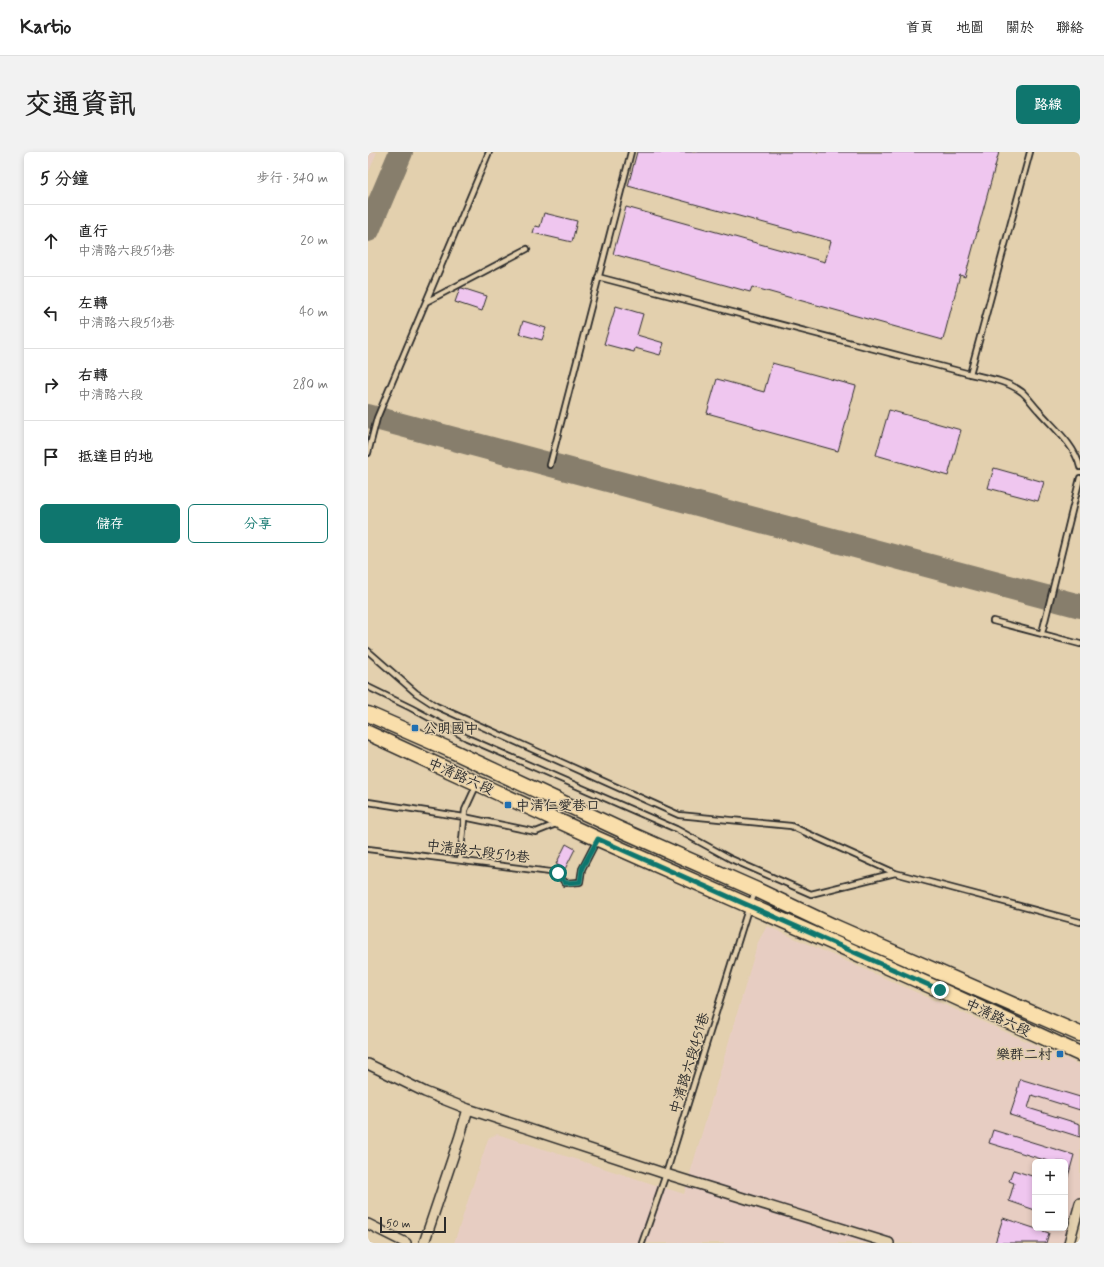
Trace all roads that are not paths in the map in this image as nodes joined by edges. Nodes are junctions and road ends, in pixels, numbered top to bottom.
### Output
1 (489, 152) edge
2 (631, 152) edge
3 (1030, 152) edge
4 (527, 249) dead end
5 (598, 277) junction
6 (426, 302) junction
7 (970, 374) junction
8 (368, 453) edge
9 (550, 465) dead end
10 (1080, 467) edge
11 (1080, 478) edge
12 (993, 621) dead end
13 (1042, 633) junction
14 (1080, 644) edge
15 (368, 651) edge
16 (368, 687) edge
17 (368, 714) edge
18 (368, 734) edge
19 (478, 783) junction
20 (368, 802) edge
21 (464, 817) junction
22 (562, 822) junction
23 (598, 839) junction
24 (368, 849) edge
25 (460, 860) junction
26 (895, 873) junction
27 (757, 890) junction
28 (749, 906) junction
29 (1080, 922) edge
30 (1080, 1034) edge
31 (1080, 1054) edge
32 (368, 1064) edge
33 (468, 1109) junction
34 (666, 1174) junction
35 (1080, 1203) edge
36 (368, 1224) edge
37 (406, 1243) edge
38 (424, 1243) edge
39 (642, 1243) edge
40 (889, 1243) edge
41 (1069, 1243) edge

1 - 6 lane
2 - 5 lane
3 - 7 lane
4 - 6 lane
5 - 7 lane
5 - 9 lane
6 - 8 lane
7 - 10 lane
11 - 13 lane
12 - 13 lane
13 - 14 lane
15 - 26 lane
16 - 26 lane
17 - 27 main road, 中清路六段
18 - 19 main road, 中清路六段
19 - 21 lane
19 - 22 main road, 中清路六段
20 - 21 lane, 中清路六段513巷
21 - 22 lane, 中清路六段513巷
21 - 25 lane
22 - 23 main road, 中清路六段
23 - 25 lane, 中清路六段513巷
23 - 28 main road, 中清路六段
24 - 25 lane, 中清路六段513巷
26 - 29 lane
27 - 28 lane, 中清路六段451巷
27 - 30 main road, 中清路六段
28 - 31 main road, 中清路六段
28 - 34 lane, 中清路六段451巷
32 - 33 street
33 - 34 street
33 - 38 street
34 - 39 lane, 中清路六段451巷
34 - 40 street
35 - 41 street
36 - 37 street

